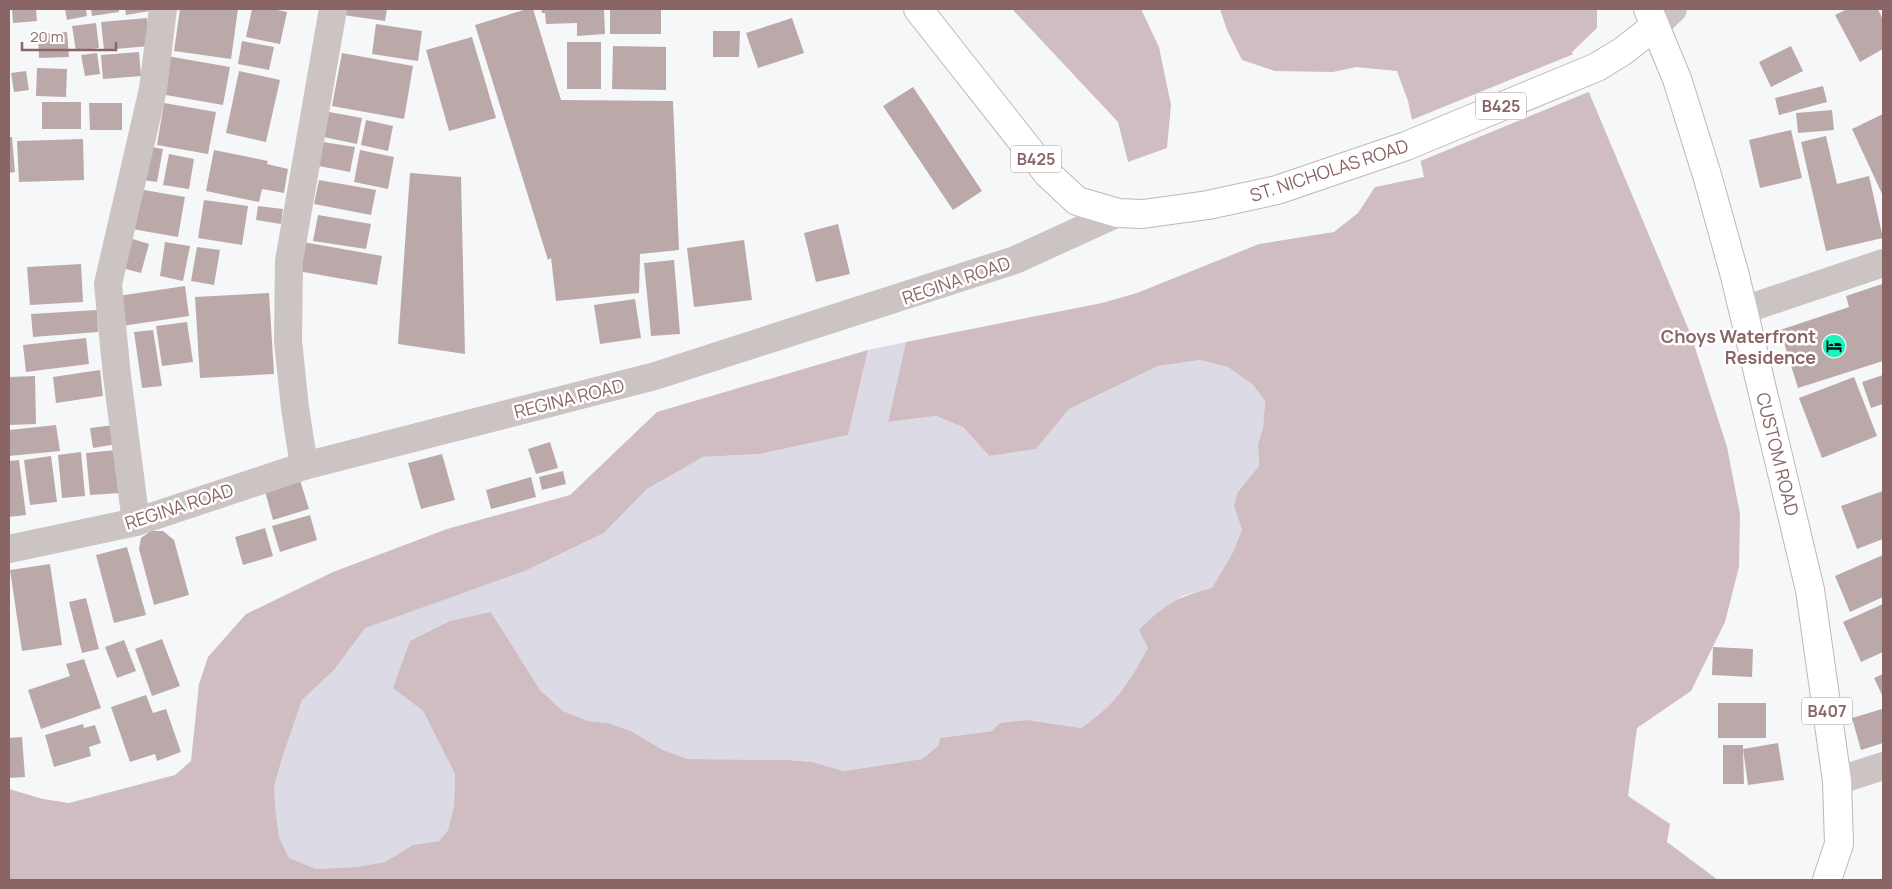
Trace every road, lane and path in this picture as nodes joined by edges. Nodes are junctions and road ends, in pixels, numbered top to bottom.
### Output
1 (163, 9) edge
2 (333, 9) edge
3 (918, 9) edge
4 (1659, 14) edge
5 (1118, 213) junction
6 (1883, 263) edge
7 (1744, 310) junction
8 (304, 466) junction
9 (136, 522) junction
10 (9, 549) edge
11 (1883, 766) edge
12 (1837, 781) junction
13 (1828, 880) edge

1 - 9 street
2 - 8 street
3 - 5 main road, ST. NICHOLAS ROAD / B425
4 - 5 main road, ST. NICHOLAS ROAD / B425
4 - 7 main road, CUSTOM ROAD / B407
5 - 8 street, REGINA ROAD
6 - 7 street
7 - 12 main road, CUSTOM ROAD / B407
8 - 9 street, REGINA ROAD
9 - 10 street, REGINA ROAD
11 - 12 street
12 - 13 main road, CUSTOM ROAD / B407

